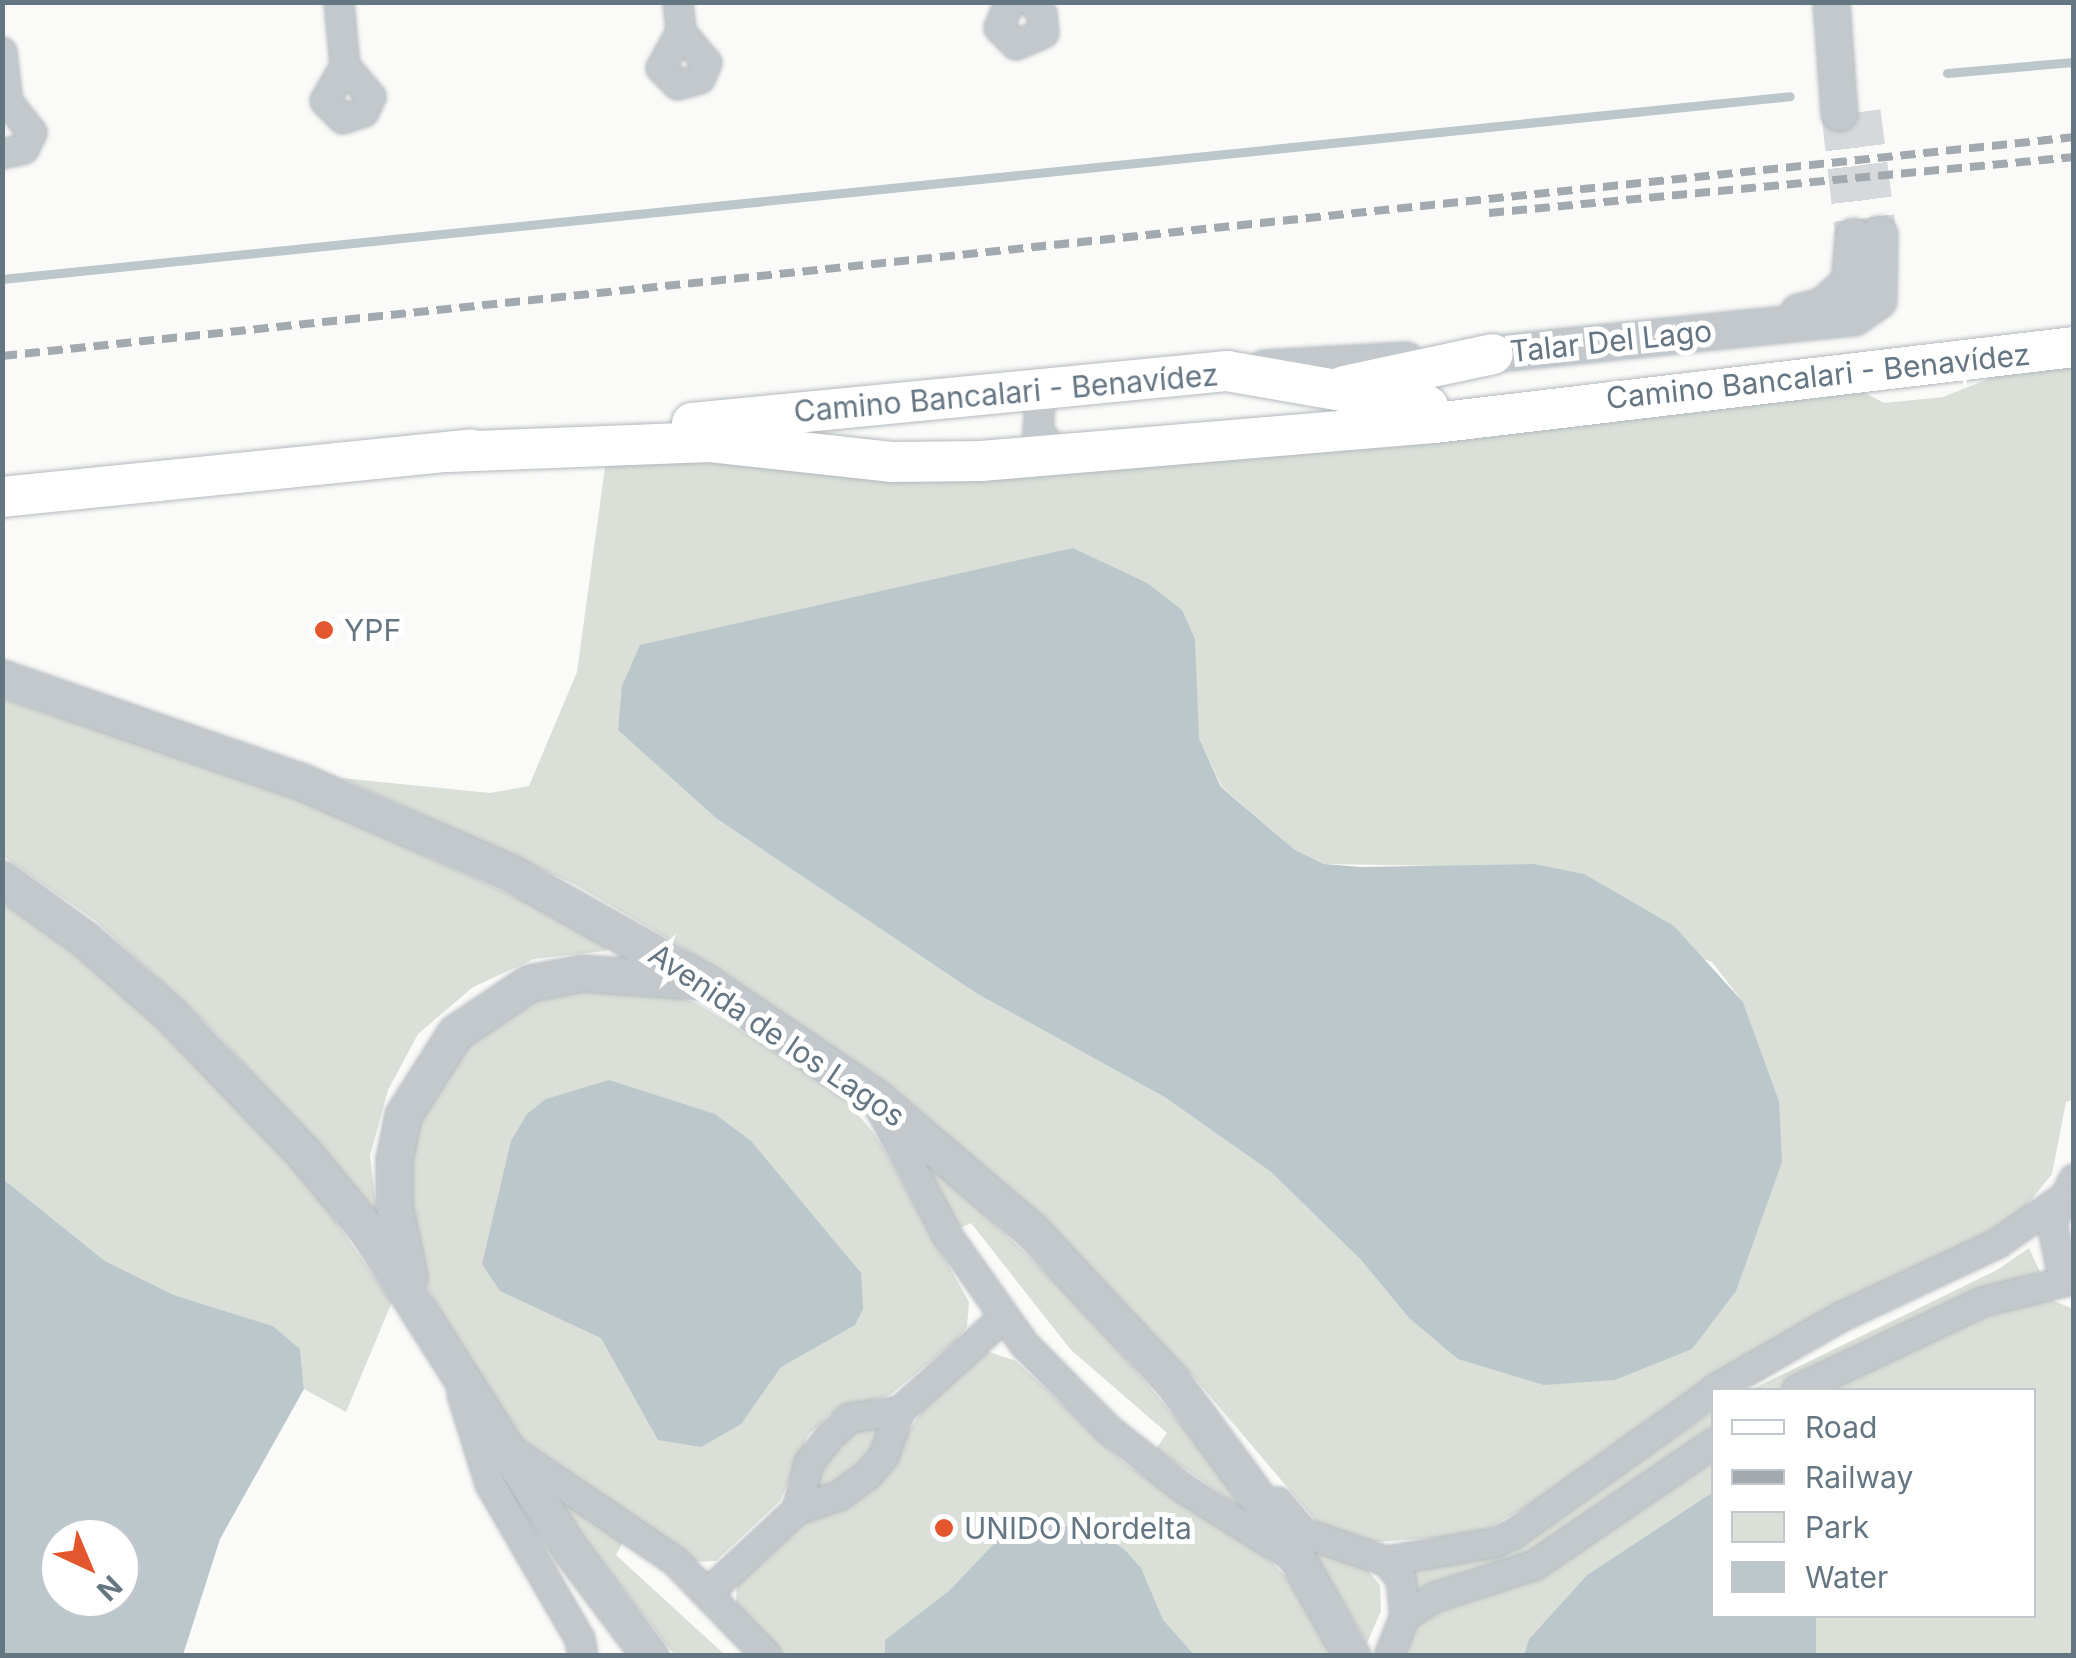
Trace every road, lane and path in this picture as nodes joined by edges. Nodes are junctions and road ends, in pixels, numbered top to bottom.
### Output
1 (339, 2) edge
2 (678, 2) edge
3 (1010, 2) edge
4 (1032, 2) edge
5 (1831, 2) edge
6 (1852, 2) edge
7 (681, 32) dead end
8 (2, 52) edge
9 (345, 66) dead end
10 (5, 104) edge
11 (2, 154) edge
12 (1866, 235) tunnel mouth
13 (2074, 347) edge
14 (1493, 354) junction
15 (1226, 371) junction
16 (1041, 389) junction
17 (1321, 391) junction
18 (1563, 406) junction
19 (448, 452) junction
20 (1060, 454) junction
21 (2, 497) edge
22 (2, 678) edge
23 (2, 879) edge
24 (705, 982) junction
25 (875, 1097) junction
26 (2067, 1184) edge
27 (2073, 1280) edge
28 (416, 1303) junction
29 (1002, 1318) junction
30 (454, 1369) junction
31 (1172, 1381) junction
32 (1719, 1388) edge
33 (1800, 1388) edge
34 (1711, 1393) edge
35 (900, 1410) junction
36 (503, 1444) junction
37 (1711, 1444) edge
38 (797, 1510) junction
39 (1299, 1561) junction
40 (1386, 1561) junction
41 (708, 1592) junction
42 (1405, 1616) junction
43 (583, 1656) edge
44 (650, 1656) edge
45 (768, 1656) edge
46 (1352, 1656) edge
47 (1389, 1656) edge

1 - 9 street
2 - 7 street
3 - 4 street
5 - 6 street
8 - 10 street
10 - 11 street
12 - 14 street, Talar Del Lago
13 - 18 main road, Camino Bancalari - Benavídez
14 - 15 street, Talar Del Lago
14 - 17 main road
15 - 16 main road, Camino Bancalari - Benavídez
15 - 17 main road, Camino Bancalari - Benavídez
16 - 19 main road, Camino Bancalari - Benavídez
16 - 20 street
17 - 18 main road, Camino Bancalari - Benavídez
17 - 20 main road
18 - 20 main road, Camino Bancalari - Benavídez
19 - 20 main road, Camino Bancalari - Benavídez
19 - 21 main road, Camino Bancalari - Benavídez
22 - 24 street, Avenida de los Lagos
23 - 28 street
24 - 25 street, Avenida de los Lagos
24 - 28 street
25 - 29 street
25 - 31 street, Avenida de los Lagos
26 - 27 street
26 - 32 street
27 - 33 street
28 - 30 street
29 - 35 street
29 - 39 street
30 - 36 street
30 - 43 street
31 - 39 street, Avenida de los Lagos
31 - 40 street
34 - 40 street
35 - 38 street
35 - 38 street
36 - 41 street
36 - 44 street
37 - 42 street
38 - 41 street
39 - 46 street, Avenida de los Lagos
40 - 42 street
41 - 45 street
42 - 47 street

